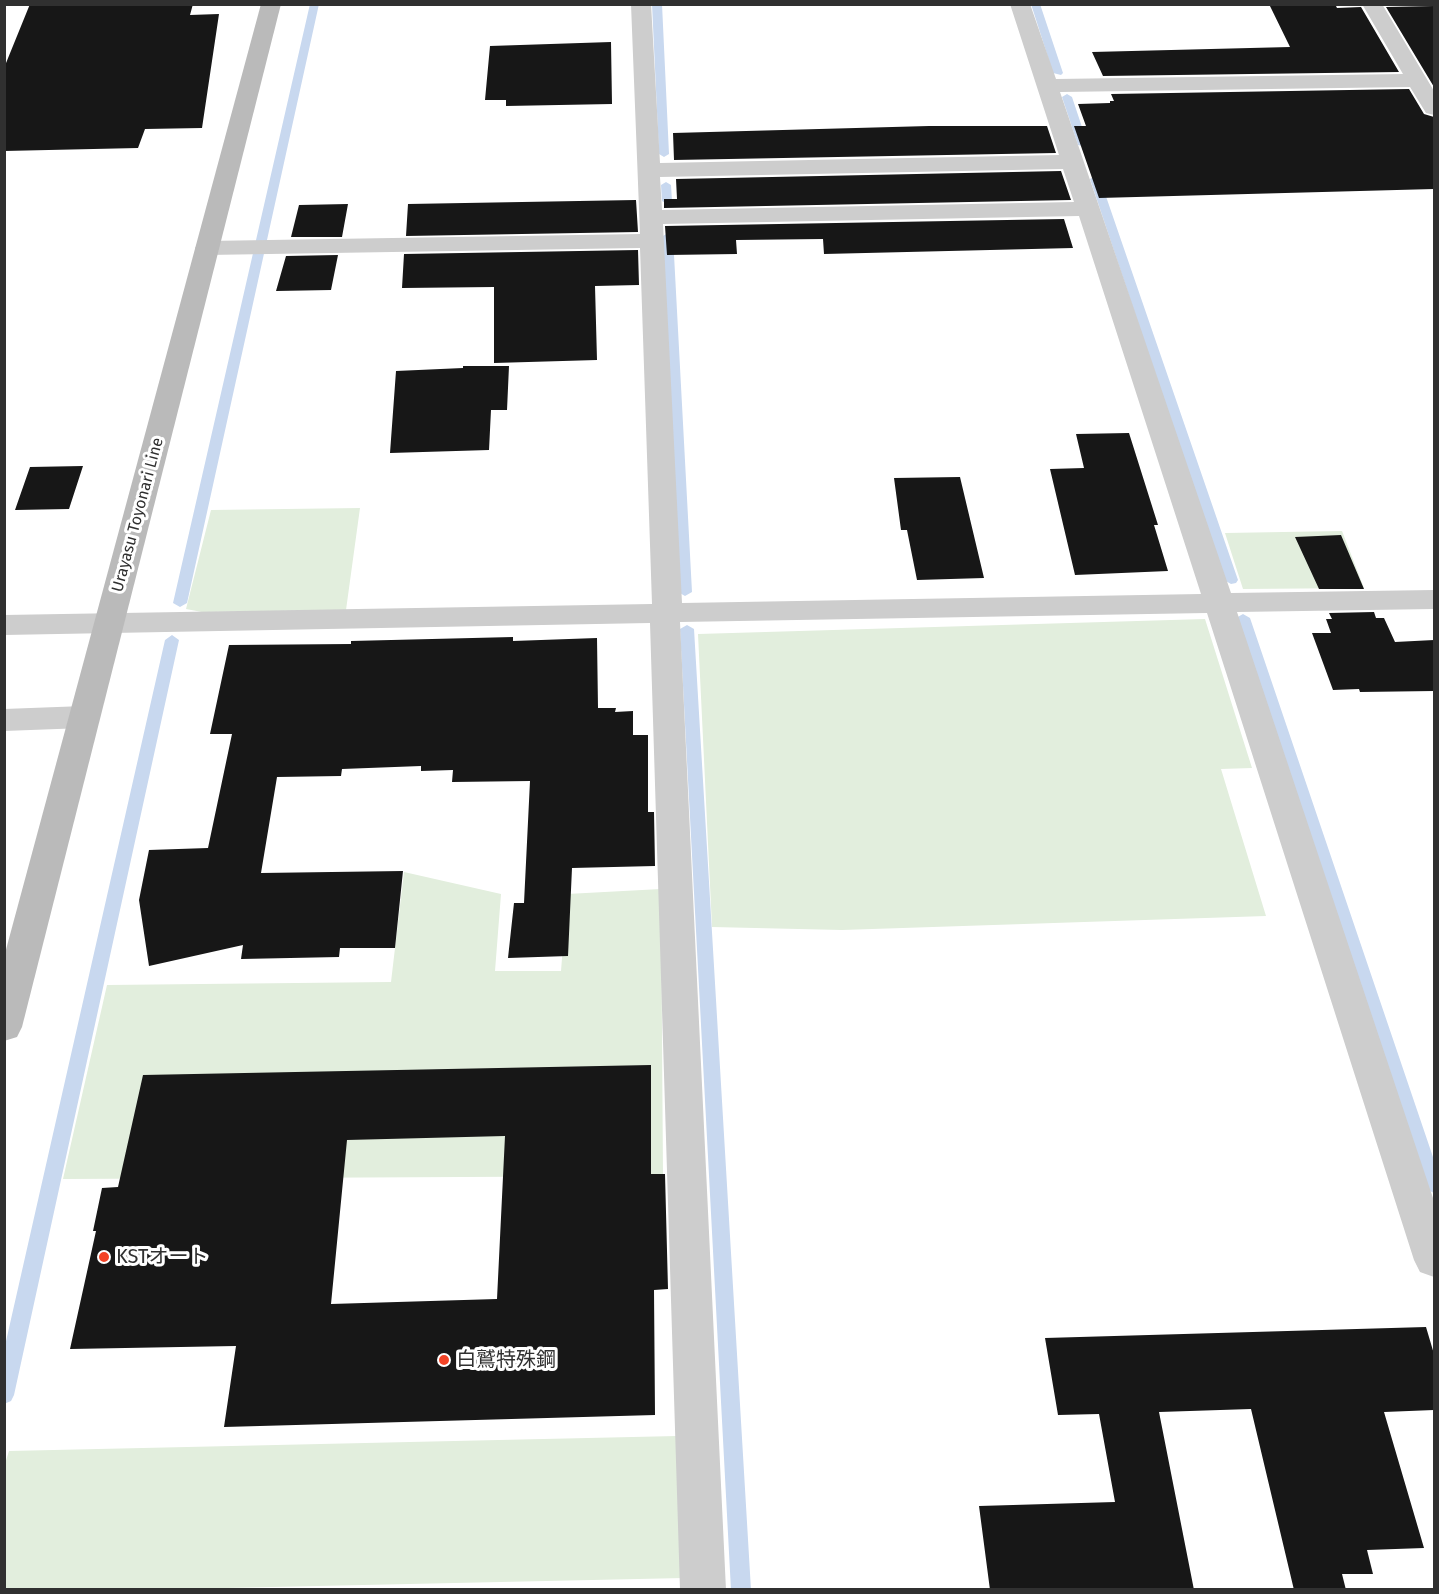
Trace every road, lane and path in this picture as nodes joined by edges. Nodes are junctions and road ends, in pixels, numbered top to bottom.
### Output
1 (271, 4) edge
2 (641, 4) edge
3 (1020, 4) edge
4 (1372, 4) edge
5 (1424, 54) dead end
6 (1403, 55) junction
7 (1418, 80) junction
8 (1047, 86) junction
9 (1434, 108) edge
10 (1072, 162) junction
11 (648, 170) junction
12 (1088, 209) junction
13 (651, 229) junction
14 (207, 248) junction
15 (1434, 599) edge
16 (1219, 603) junction
17 (666, 614) junction
18 (110, 622) junction
19 (4, 625) edge
20 (84, 717) junction
21 (4, 720) edge
22 (4, 1026) edge
23 (1434, 1260) edge
24 (703, 1590) edge

1 - 14 main road, Urayasu Toyonari Line
2 - 11 street
3 - 8 street
4 - 6 street
5 - 6 street
6 - 7 street
7 - 8 street
7 - 9 street
8 - 10 street
10 - 11 street
10 - 12 street
11 - 13 street
12 - 13 street
12 - 16 street
13 - 14 street
13 - 17 street
14 - 18 main road, Urayasu Toyonari Line
15 - 16 street
16 - 17 street
16 - 23 street
17 - 18 street
17 - 24 street
18 - 19 street
18 - 20 main road, Urayasu Toyonari Line
20 - 21 street
20 - 22 main road, Urayasu Toyonari Line

